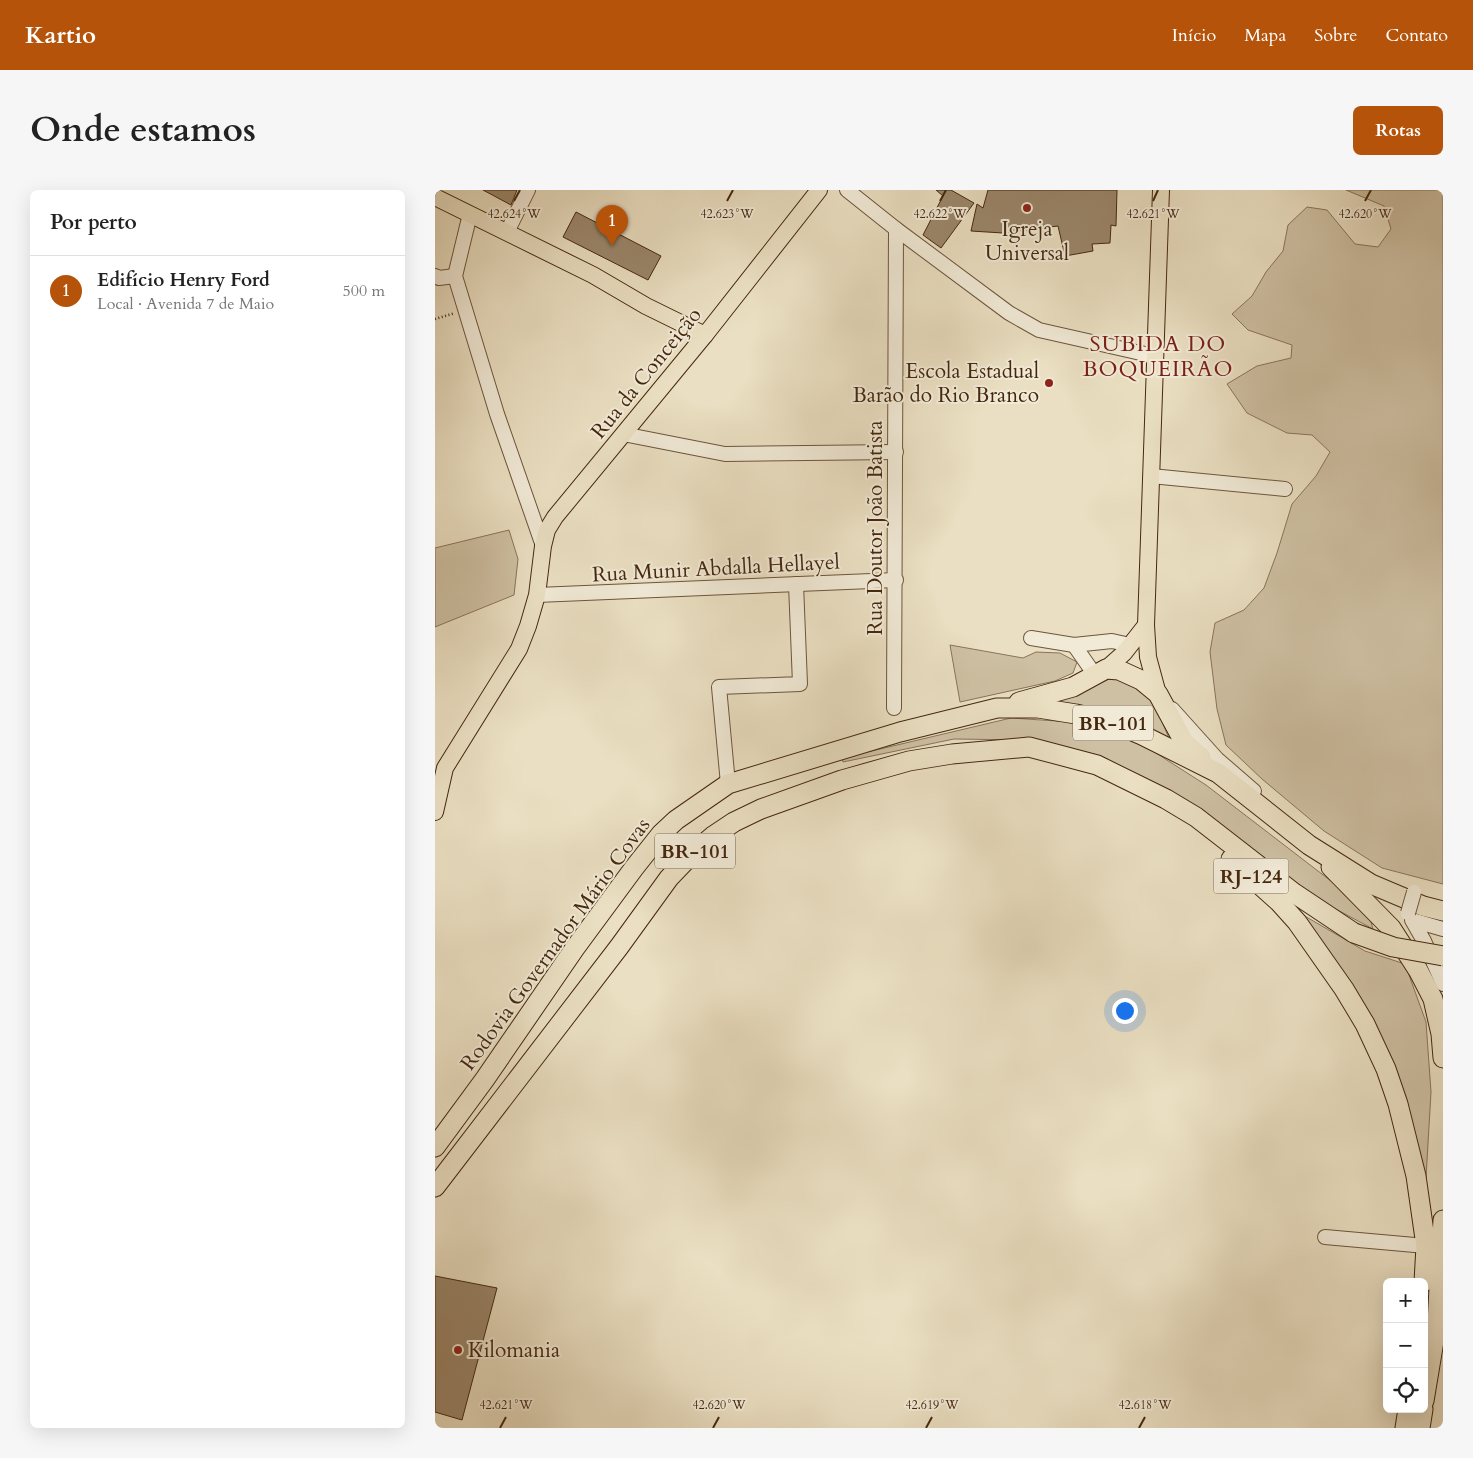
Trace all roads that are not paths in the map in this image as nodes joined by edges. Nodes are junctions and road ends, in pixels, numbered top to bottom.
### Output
1 (528, 190) edge
2 (819, 190) edge
3 (847, 190) edge
4 (1161, 190) edge
5 (435, 197) edge
6 (470, 214) junction
7 (896, 229) junction
8 (507, 232) junction
9 (435, 276) edge
10 (455, 276) junction
11 (705, 335) junction
12 (1155, 356) junction
13 (623, 434) junction
14 (896, 452) junction
15 (1151, 476) junction
16 (1285, 489) dead end
17 (530, 509) junction
18 (555, 517) junction
19 (543, 546) junction
20 (895, 580) junction
21 (795, 584) junction
22 (537, 596) junction
23 (1147, 625) junction
24 (1031, 638) dead end
25 (1075, 645) junction
26 (1130, 645) junction
27 (1100, 672) junction
28 (1158, 694) junction
29 (894, 708) dead end
30 (997, 708) junction
31 (1218, 773) junction
32 (728, 784) junction
33 (1136, 784) junction
34 (435, 812) edge
35 (1309, 845) junction
36 (1443, 911) edge
37 (1443, 928) edge
38 (575, 948) junction
39 (1443, 956) edge
40 (1443, 984) edge
41 (1443, 1058) edge
42 (435, 1133) edge
43 (435, 1147) edge
44 (435, 1187) edge
45 (1443, 1220) edge
46 (1325, 1237) dead end
47 (1426, 1246) junction
48 (1424, 1278) edge
49 (1441, 1328) edge
50 (1428, 1385) edge
51 (1407, 1413) edge
52 (1422, 1413) edge
53 (1405, 1428) edge
54 (1420, 1428) edge

1 - 8 street
2 - 11 main road, Rua da Conceição
3 - 7 street
4 - 12 main road
5 - 6 main road
6 - 8 main road
6 - 10 street
7 - 12 street
7 - 14 street, Rua Doutor João Batista
8 - 11 main road
9 - 10 street
10 - 17 street
11 - 13 main road, Rua da Conceição
12 - 15 main road
13 - 14 street
13 - 18 main road, Rua da Conceição
14 - 20 street, Rua Doutor João Batista
15 - 16 street
15 - 23 main road
17 - 18 street
17 - 19 street
18 - 19 main road, Rua da Conceição
19 - 22 main road, Rua da Conceição
20 - 21 street, Rua Munir Abdalla Hellayel
20 - 29 street, Rua Doutor João Batista
21 - 22 street, Rua Munir Abdalla Hellayel
21 - 32 street
22 - 34 main road, Rua da Conceição
23 - 26 main road
23 - 28 main road
24 - 25 street
25 - 26 street
25 - 27 street
26 - 27 main road
27 - 28 highway
27 - 30 highway
28 - 31 highway
28 - 37 street, bridge
30 - 31 highway, Rodovia Governador Mário Covas / BR-101
30 - 32 highway, Rodovia Governador Mário Covas / BR-101
31 - 35 highway, Rodovia Governador Mário Covas / BR-101
32 - 38 highway, Rodovia Governador Mário Covas / BR-101
33 - 39 highway, BR-101, bridge
33 - 44 highway, BR-101
33 - 47 highway, RJ-124
35 - 36 highway, Rodovia Governador Mário Covas / BR-101
35 - 41 highway, RJ-124
37 - 40 street
38 - 42 highway
38 - 43 highway, Rodovia Governador Mário Covas / BR-101
45 - 49 highway
46 - 47 street
47 - 48 highway, RJ-124
49 - 50 highway
51 - 53 highway
52 - 54 highway

